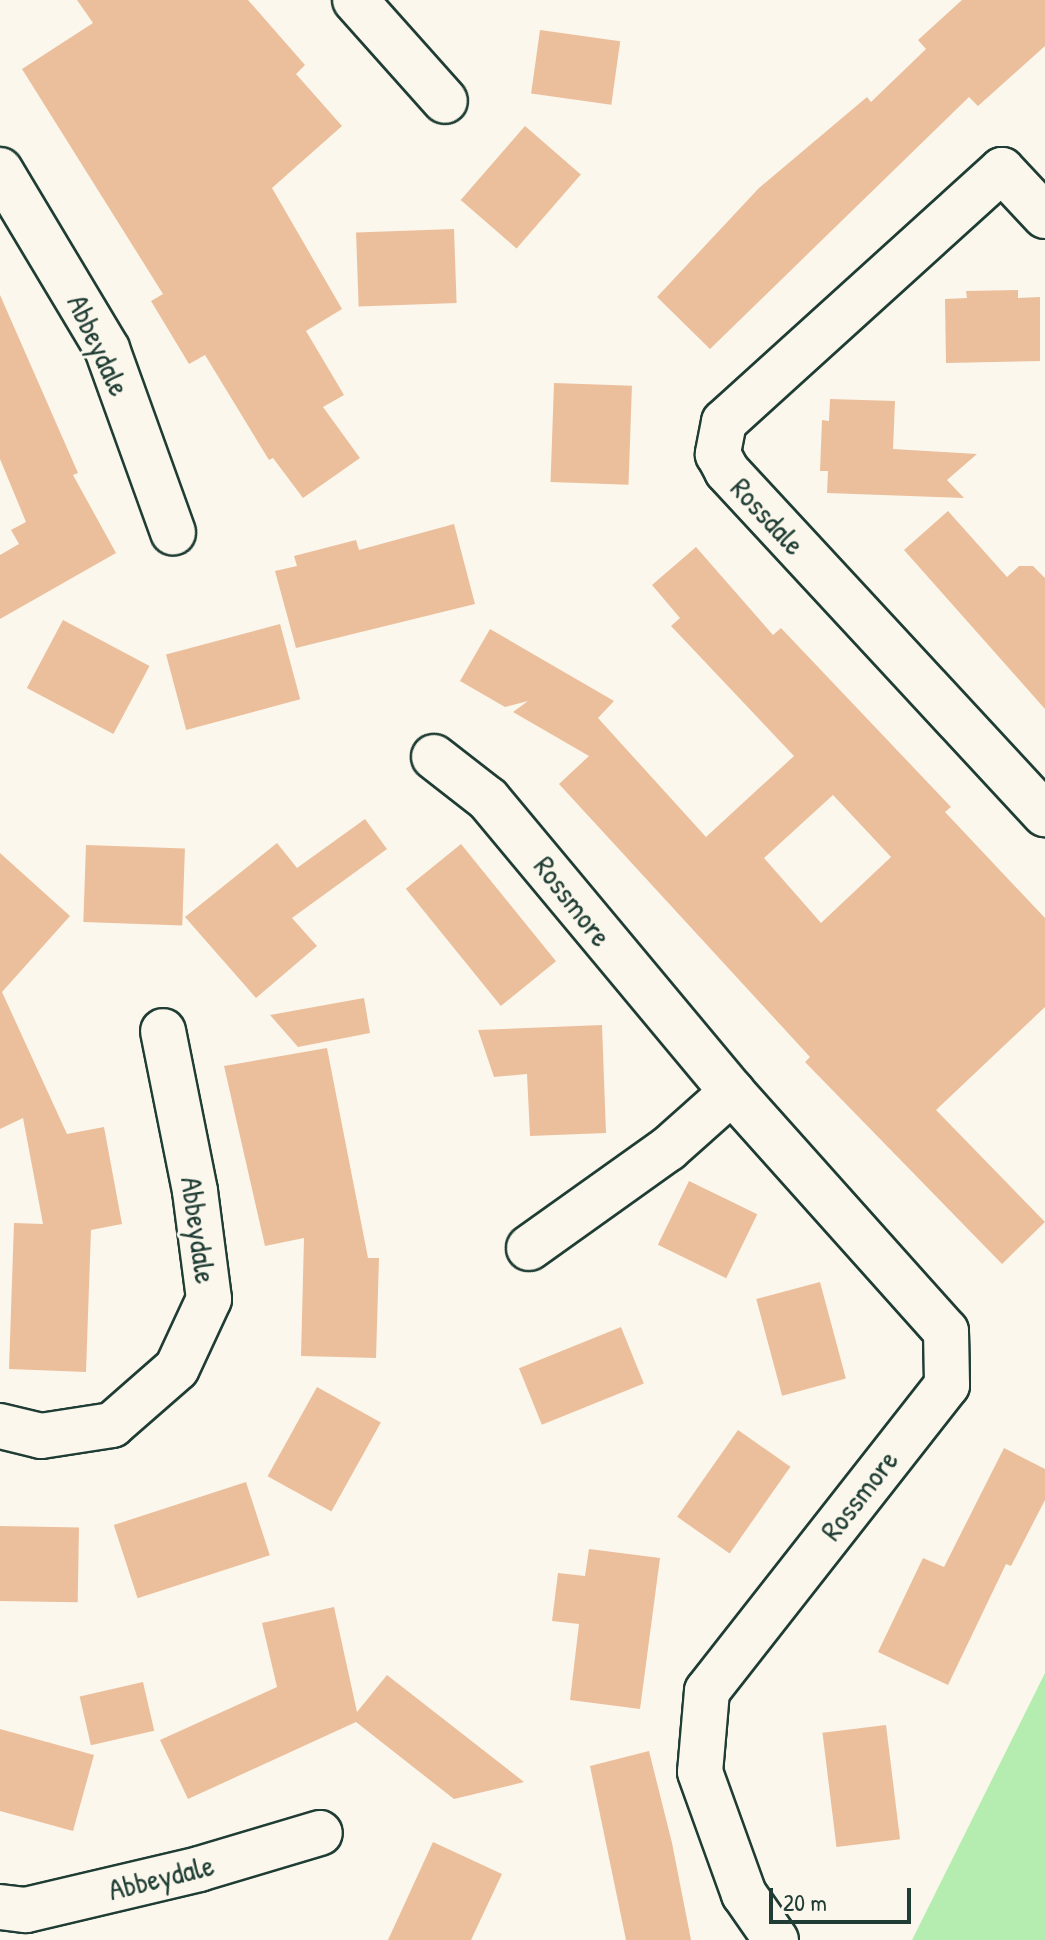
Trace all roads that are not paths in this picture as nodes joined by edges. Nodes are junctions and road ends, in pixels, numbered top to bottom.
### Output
1 (355, 0) edge
2 (445, 101) dead end
3 (0, 170) edge
4 (1045, 216) edge
5 (173, 532) dead end
6 (434, 757) dead end
7 (1045, 814) edge
8 (163, 1031) dead end
9 (732, 1092) junction
10 (529, 1248) dead end
11 (0, 1426) edge
12 (320, 1833) dead end
13 (0, 1907) edge
14 (776, 1940) edge

1 - 2 street
3 - 5 street, Abbeydale
4 - 7 street, Rossdale
6 - 9 street, Rossmore
8 - 11 street, Abbeydale
9 - 10 street
9 - 14 street, Rossmore
12 - 13 street, Abbeydale

